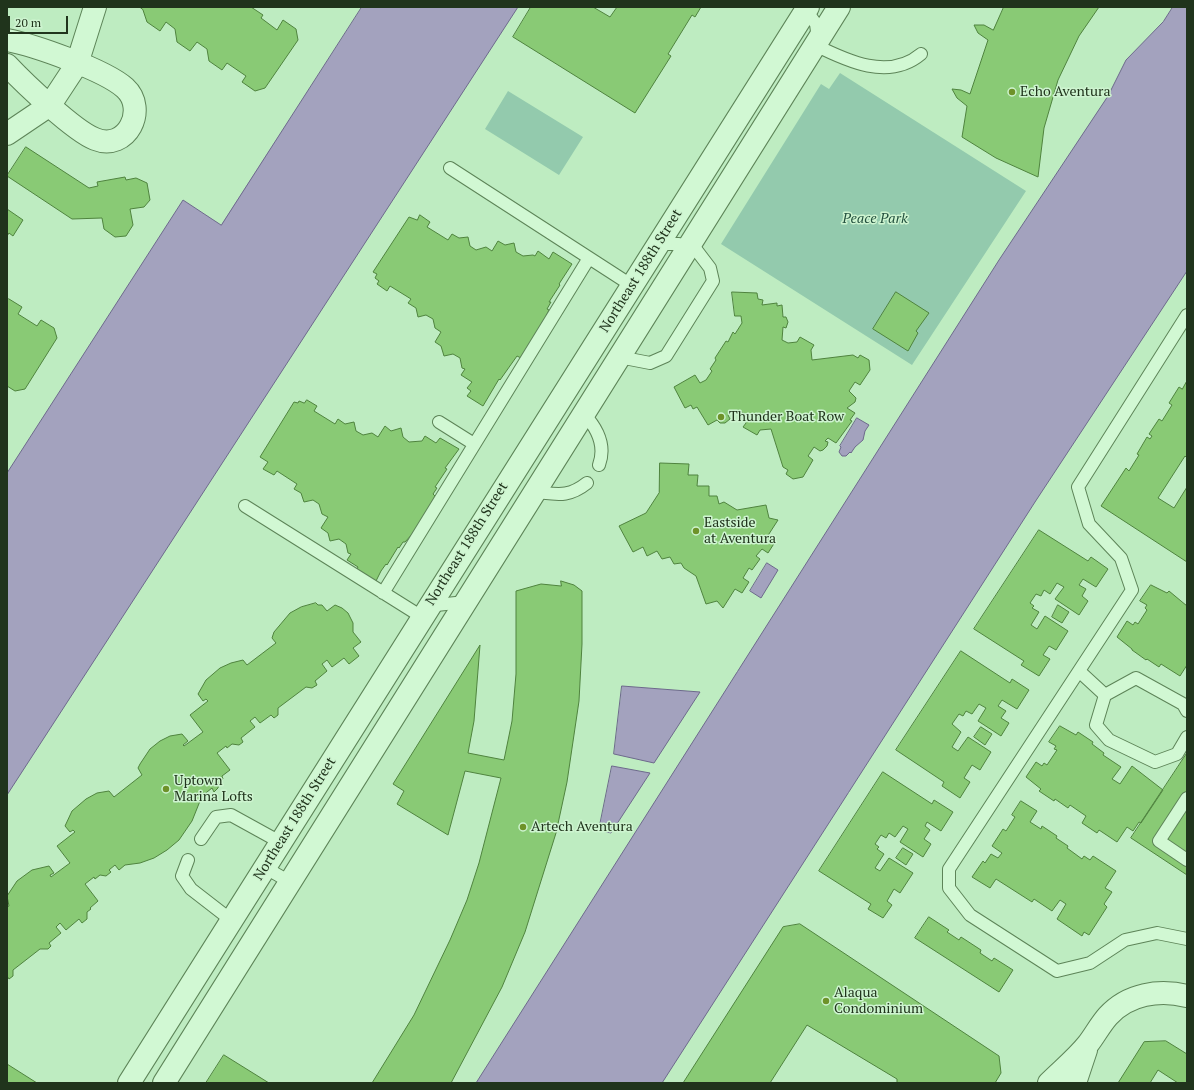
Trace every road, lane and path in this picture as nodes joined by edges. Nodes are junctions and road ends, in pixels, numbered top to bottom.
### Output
1 (94, 7) edge
2 (840, 7) edge
3 (807, 9) edge
4 (7, 40) edge
5 (816, 42) junction
6 (921, 54) dead end
7 (77, 64) junction
8 (7, 65) edge
9 (50, 105) junction
10 (7, 134) edge
11 (450, 168) dead end
12 (658, 244) junction
13 (689, 245) junction
14 (589, 258) junction
15 (629, 288) junction
16 (651, 306) junction
17 (1187, 315) edge
18 (619, 357) junction
19 (584, 414) junction
20 (439, 422) dead end
21 (474, 444) junction
22 (599, 465) dead end
23 (587, 483) dead end
24 (535, 492) junction
25 (245, 506) dead end
26 (383, 593) junction
27 (466, 602) junction
28 (422, 617) junction
29 (1078, 671) junction
30 (1105, 695) junction
31 (1187, 711) edge
32 (1187, 738) edge
33 (1187, 798) edge
34 (202, 839) dead end
35 (280, 842) junction
36 (188, 860) dead end
37 (1187, 860) edge
38 (264, 867) junction
39 (290, 882) junction
40 (231, 920) junction
41 (1187, 939) edge
42 (1187, 996) edge
43 (1088, 1045) junction
44 (128, 1083) edge
45 (164, 1083) edge
46 (1049, 1083) edge
47 (1075, 1083) edge

1 - 7 street
2 - 5 street, Northeast 188th Street
3 - 5 lane
3 - 12 street, Northeast 188th Street
4 - 7 street
5 - 6 lane
5 - 13 street, Northeast 188th Street
7 - 9 street
7 - 9 street
8 - 9 street
9 - 10 street
11 - 14 lane
12 - 13 lane
12 - 15 street, Northeast 188th Street
13 - 16 street, Northeast 188th Street
13 - 18 lane
14 - 15 lane
14 - 21 lane
15 - 16 lane
15 - 28 street, Northeast 188th Street
16 - 18 street, Northeast 188th Street
17 - 29 lane
18 - 19 street, Northeast 188th Street
19 - 22 lane
19 - 24 street, Northeast 188th Street
20 - 21 lane
21 - 26 lane
23 - 24 lane
24 - 27 street, Northeast 188th Street
25 - 26 lane
26 - 28 lane
27 - 28 lane
27 - 39 street, Northeast 188th Street
28 - 35 street, Northeast 188th Street
29 - 30 lane
29 - 41 lane
30 - 31 lane
30 - 32 lane
33 - 37 lane
34 - 35 lane
35 - 38 street, Northeast 188th Street
36 - 40 lane
38 - 39 lane
38 - 40 street, Northeast 188th Street
39 - 45 street, Northeast 188th Street
40 - 44 street, Northeast 188th Street
42 - 43 street
43 - 46 street
43 - 47 street

